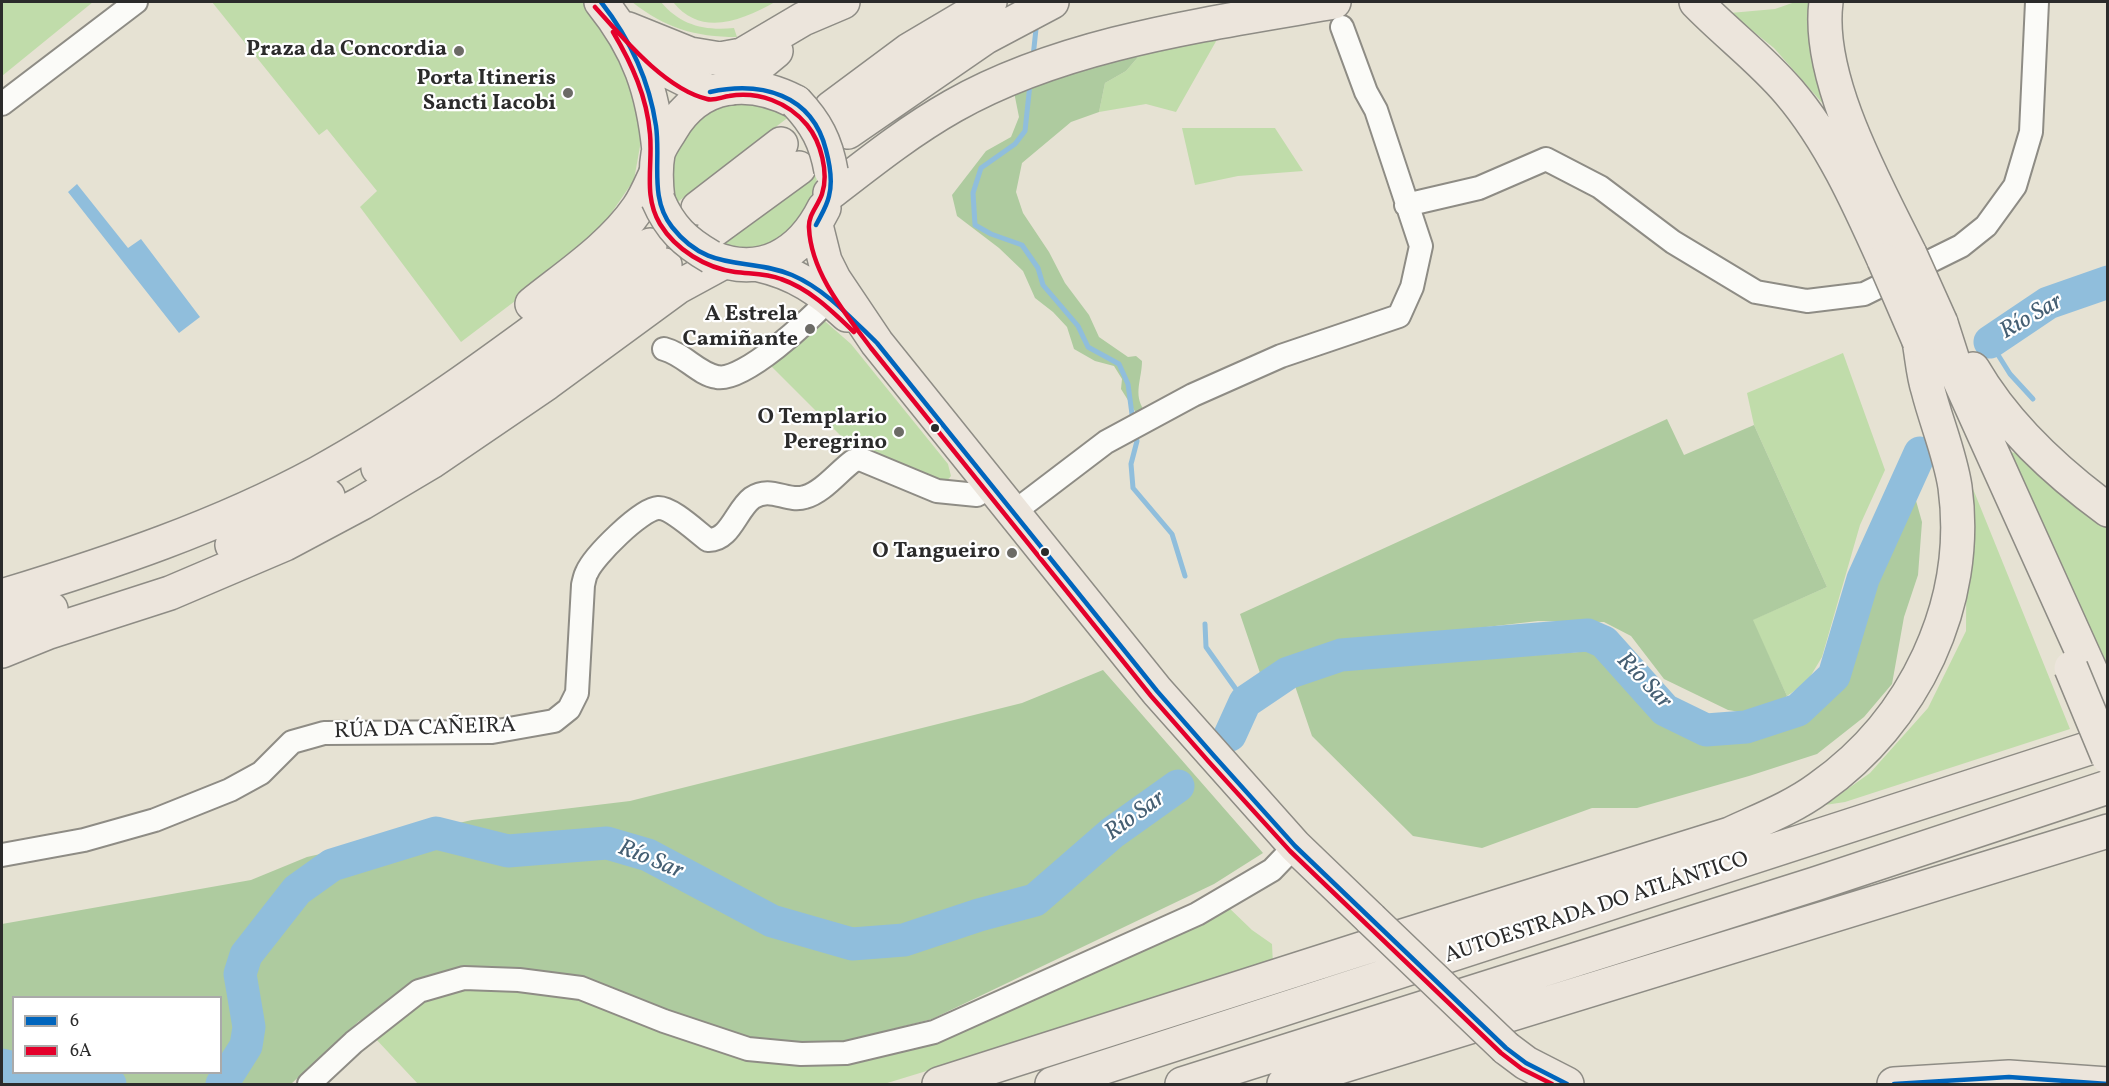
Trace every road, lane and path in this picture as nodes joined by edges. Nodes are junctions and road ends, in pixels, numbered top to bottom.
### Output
1 (136, 2) edge
2 (843, 2) edge
3 (850, 2) edge
4 (990, 2) edge
5 (1052, 2) edge
6 (1696, 2) edge
7 (1826, 2) edge
8 (1848, 2) edge
9 (2037, 2) edge
10 (1338, 14) edge
11 (613, 15) edge
12 (1834, 74) junction
13 (720, 90) junction
14 (2, 104) edge
15 (790, 156) dead end
16 (657, 175) junction
17 (831, 182) junction
18 (1406, 205) junction
19 (816, 225) junction
20 (712, 239) junction
21 (1897, 257) junction
22 (759, 265) junction
23 (829, 299) junction
24 (1930, 332) junction
25 (877, 343) junction
26 (664, 349) dead end
27 (318, 473) junction
28 (991, 485) junction
29 (2108, 510) edge
30 (1014, 512) junction
31 (12, 588) edge
32 (2, 626) edge
33 (2, 631) edge
34 (49, 632) junction
35 (2, 651) edge
36 (2079, 664) junction
37 (2108, 709) edge
38 (2108, 742) edge
39 (2108, 757) edge
40 (2108, 787) edge
41 (2108, 831) edge
42 (1295, 846) junction
43 (2, 855) edge
44 (2049, 1081) edge
45 (309, 1084) edge
46 (939, 1084) edge
47 (1052, 1084) edge
48 (1182, 1084) edge
49 (1284, 1084) edge
50 (1567, 1084) edge
51 (1894, 1084) edge
52 (2098, 1084) edge

1 - 14 street
2 - 11 main road
3 - 13 main road
4 - 5 main road
6 - 21 main road
7 - 12 main road
8 - 12 main road
9 - 18 street
10 - 17 main road
10 - 18 street
11 - 13 main road
11 - 16 main road
12 - 21 main road
13 - 16 main road
13 - 17 main road, bridge
15 - 20 main road
16 - 20 main road, bridge
16 - 27 main road
17 - 19 main road
18 - 30 street
19 - 22 main road
19 - 25 main road
20 - 22 main road
20 - 34 main road
21 - 24 main road, bridge
22 - 23 main road
23 - 25 main road
23 - 26 street
24 - 29 main road
24 - 36 main road
24 - 46 main road
25 - 28 main road
27 - 31 main road
27 - 32 main road
28 - 30 main road
28 - 43 street, RÚA DA CAÑEIRA
30 - 42 main road
33 - 34 main road
34 - 35 main road
36 - 37 main road
36 - 39 main road, bridge
38 - 47 main road, AUTOESTRADA DO ATLÁNTICO
40 - 48 main road, AUTOESTRADA DO ATLÁNTICO
41 - 49 main road
42 - 45 street
42 - 50 main road, bridge
44 - 51 main road
44 - 52 main road

